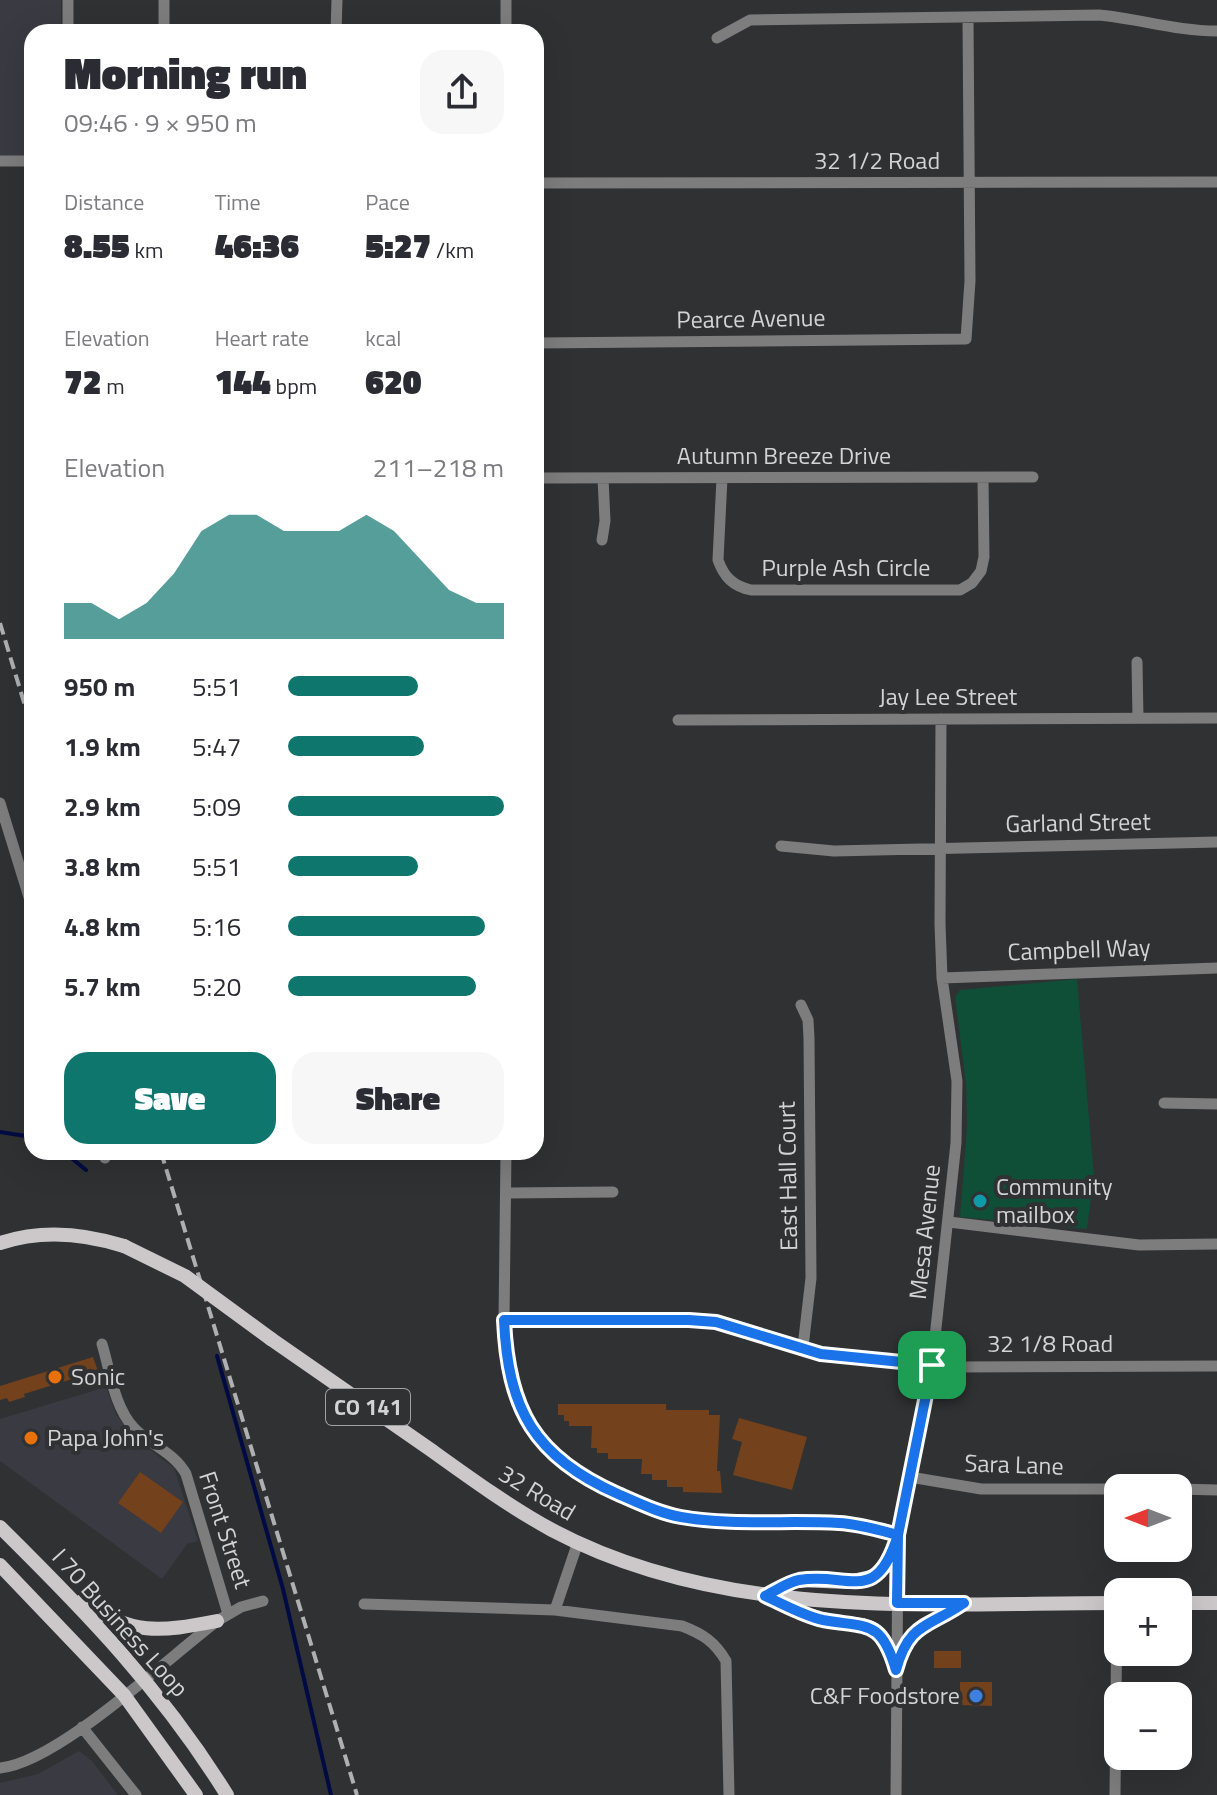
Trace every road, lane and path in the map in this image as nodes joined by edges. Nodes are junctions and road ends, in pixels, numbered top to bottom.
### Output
1 (68, 0) edge
2 (164, 0) edge
3 (337, 0) edge
4 (506, 0) edge
5 (968, 19) junction
6 (68, 24) edge
7 (164, 24) edge
8 (336, 24) edge
9 (506, 24) edge
10 (1217, 31) edge
11 (717, 38) dead end
12 (0, 161) edge
13 (24, 161) edge
14 (1217, 182) edge
15 (544, 183) edge
16 (969, 184) junction
17 (544, 343) edge
18 (1033, 477) dead end
19 (544, 478) edge
20 (603, 478) junction
21 (722, 478) junction
22 (983, 478) junction
23 (602, 540) dead end
24 (1137, 662) dead end
25 (1138, 718) junction
26 (1217, 718) edge
27 (941, 719) junction
28 (678, 720) dead end
29 (0, 803) edge
30 (1217, 842) edge
31 (781, 846) dead end
32 (941, 849) junction
33 (24, 881) edge
34 (1217, 968) edge
35 (942, 978) junction
36 (801, 1005) dead end
37 (1164, 1103) dead end
38 (1217, 1104) edge
39 (506, 1160) edge
40 (613, 1192) dead end
41 (506, 1193) junction
42 (949, 1222) junction
43 (0, 1243) edge
44 (1217, 1244) edge
45 (504, 1320) junction
46 (102, 1344) dead end
47 (803, 1347) junction
48 (932, 1365) junction
49 (1217, 1366) edge
50 (910, 1477) junction
51 (1104, 1489) edge
52 (1192, 1489) edge
53 (1217, 1490) edge
54 (0, 1527) edge
55 (898, 1535) junction
56 (578, 1542) junction
57 (0, 1565) edge
58 (58, 1584) junction
59 (765, 1596) junction
60 (263, 1601) dead end
61 (897, 1603) junction
62 (964, 1603) junction
63 (1104, 1603) edge
64 (1192, 1603) edge
65 (1217, 1603) edge
66 (364, 1604) dead end
67 (555, 1610) junction
68 (223, 1618) junction
69 (1116, 1666) edge
70 (896, 1670) junction
71 (146, 1678) junction
72 (124, 1695) junction
73 (82, 1727) junction
74 (0, 1768) edge
75 (136, 1795) edge
76 (196, 1795) edge
77 (227, 1795) edge
78 (729, 1795) edge
79 (896, 1795) edge
80 (1115, 1795) edge

1 - 6 street
2 - 7 street
3 - 8 street
4 - 9 street
5 - 10 street
5 - 11 street
5 - 16 street
12 - 13 street
14 - 16 street, 32 1/2 Road
15 - 16 street, 32 1/2 Road
16 - 17 street, Pearce Avenue
18 - 22 street, Autumn Breeze Drive
19 - 20 street, Autumn Breeze Drive
20 - 21 street, Autumn Breeze Drive
20 - 23 street
21 - 22 street, Autumn Breeze Drive
21 - 22 street, Purple Ash Circle
24 - 25 street
25 - 26 street, Jay Lee Street
25 - 27 street, Jay Lee Street
27 - 28 street, Jay Lee Street
27 - 32 street, Mesa Avenue
29 - 33 street
30 - 32 street, Garland Street
31 - 32 street, Garland Street
32 - 35 street, Mesa Avenue
34 - 35 street, Campbell Way
35 - 42 street, Mesa Avenue
36 - 47 street, East Hall Court
37 - 38 street
39 - 41 street
40 - 41 street
41 - 45 street
42 - 44 street
42 - 48 street, Mesa Avenue
43 - 56 main road, 32 Road / CO 141, bridge
45 - 47 street, 32 1/8 Road
45 - 55 street
46 - 68 street, Front Street
47 - 48 street, 32 1/8 Road
48 - 49 street, 32 1/8 Road
48 - 50 street, Mesa Avenue
50 - 51 street, Sara Lane
50 - 55 street, Mesa Avenue
52 - 53 street
54 - 58 main road, I 70 Business Loop
55 - 59 main road
55 - 61 street, Mesa Avenue
56 - 59 main road, 32 Road / CO 141
56 - 67 street
57 - 72 main road, I 70 Business Loop
58 - 68 main road
58 - 71 main road, I 70 Business Loop
59 - 61 main road, 32 Road / CO 141
59 - 70 main road
60 - 68 street
61 - 62 main road, 32 Road / CO 141
61 - 70 street, Mesa Avenue
62 - 63 main road, 32 Road / CO 141
62 - 70 main road
64 - 65 main road
66 - 67 street
67 - 78 street
68 - 71 street
69 - 80 street
70 - 79 street, Mesa Avenue
71 - 72 street
71 - 77 main road, I 70 Business Loop
72 - 73 street
72 - 76 main road, I 70 Business Loop
73 - 74 street
73 - 75 street

